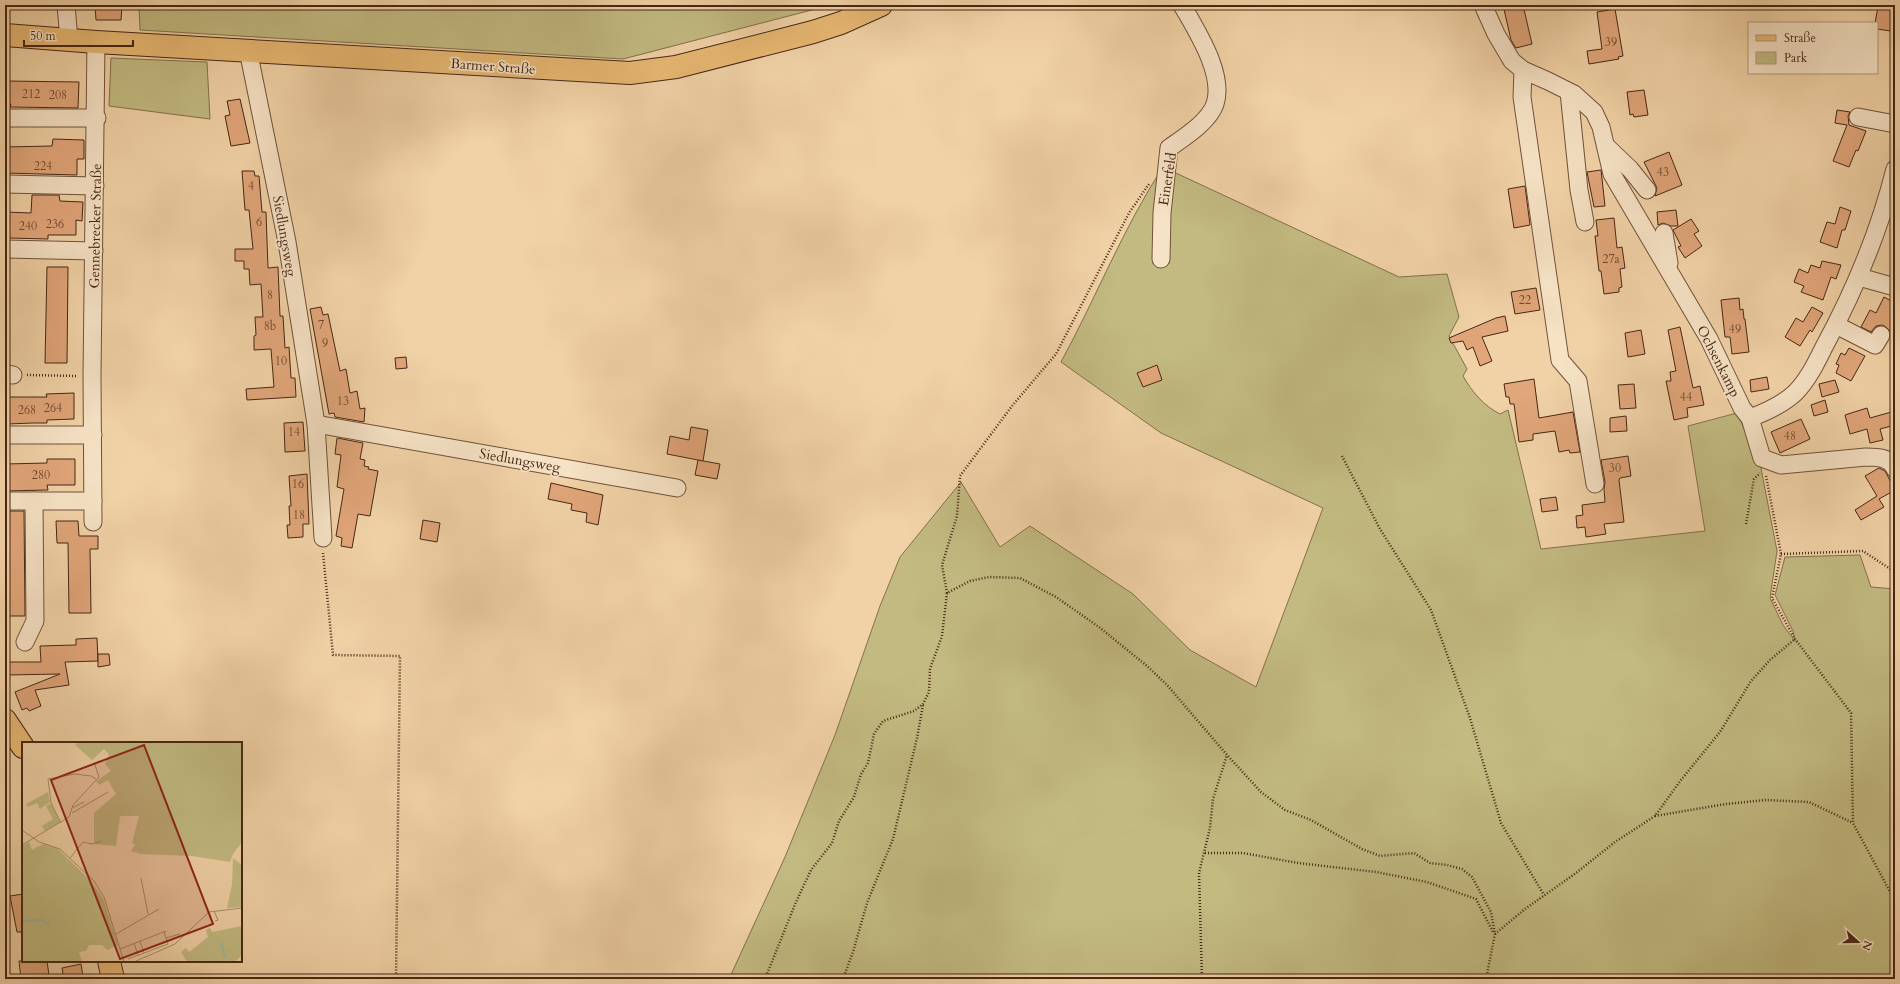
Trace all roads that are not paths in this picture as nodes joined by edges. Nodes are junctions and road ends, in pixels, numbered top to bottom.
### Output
1 (66, 5) edge
2 (881, 5) edge
3 (1182, 5) edge
4 (1483, 5) edge
5 (5, 35) edge
6 (69, 40) junction
7 (96, 42) junction
8 (248, 50) junction
9 (1523, 70) junction
10 (1569, 92) junction
11 (1858, 117) dead end
12 (5, 118) edge
13 (96, 118) junction
14 (1895, 124) edge
15 (1606, 146) junction
16 (1895, 169) edge
17 (5, 184) edge
18 (95, 186) junction
19 (1648, 190) dead end
20 (1890, 209) edge
21 (1585, 222) dead end
22 (1664, 233) dead end
23 (5, 249) edge
24 (94, 251) junction
25 (1161, 259) dead end
26 (1671, 273) junction
27 (1859, 277) junction
28 (1895, 287) edge
29 (1836, 325) junction
30 (1881, 335) dead end
31 (1750, 418) junction
32 (316, 424) junction
33 (5, 435) edge
34 (93, 435) junction
35 (1895, 468) edge
36 (1595, 484) dead end
37 (678, 488) dead end
38 (5, 500) edge
39 (34, 501) junction
40 (93, 501) junction
41 (93, 522) dead end
42 (324, 538) road end
43 (25, 642) dead end
44 (5, 720) edge
45 (22, 746) edge
46 (109, 962) edge
47 (112, 979) edge

1 - 6 street
2 - 8 main road, Barmer Straße
3 - 25 street, Einerfeld
4 - 9 street, Ochsenkamp
5 - 6 main road
6 - 7 main road
7 - 8 main road, Barmer Straße
7 - 13 street, Gennebrecker Straße
8 - 32 street, Siedlungsweg
9 - 10 street, Ochsenkamp
9 - 36 street
10 - 15 street, Ochsenkamp
10 - 21 street
11 - 14 street
12 - 13 street
13 - 18 street, Gennebrecker Straße
15 - 19 street
15 - 26 street, Ochsenkamp
16 - 20 street
17 - 18 street
18 - 24 street, Gennebrecker Straße
20 - 27 street
22 - 26 street
23 - 24 street
24 - 34 street, Gennebrecker Straße
26 - 31 street, Ochsenkamp
27 - 28 street
27 - 29 street
29 - 30 street
29 - 31 street
31 - 35 street, Ochsenkamp
32 - 37 street, Siedlungsweg
32 - 42 street, Siedlungsweg
33 - 34 street
34 - 40 street, Gennebrecker Straße
38 - 39 street
39 - 40 street
39 - 43 street
40 - 41 street, Gennebrecker Straße
44 - 45 main road
46 - 47 main road

